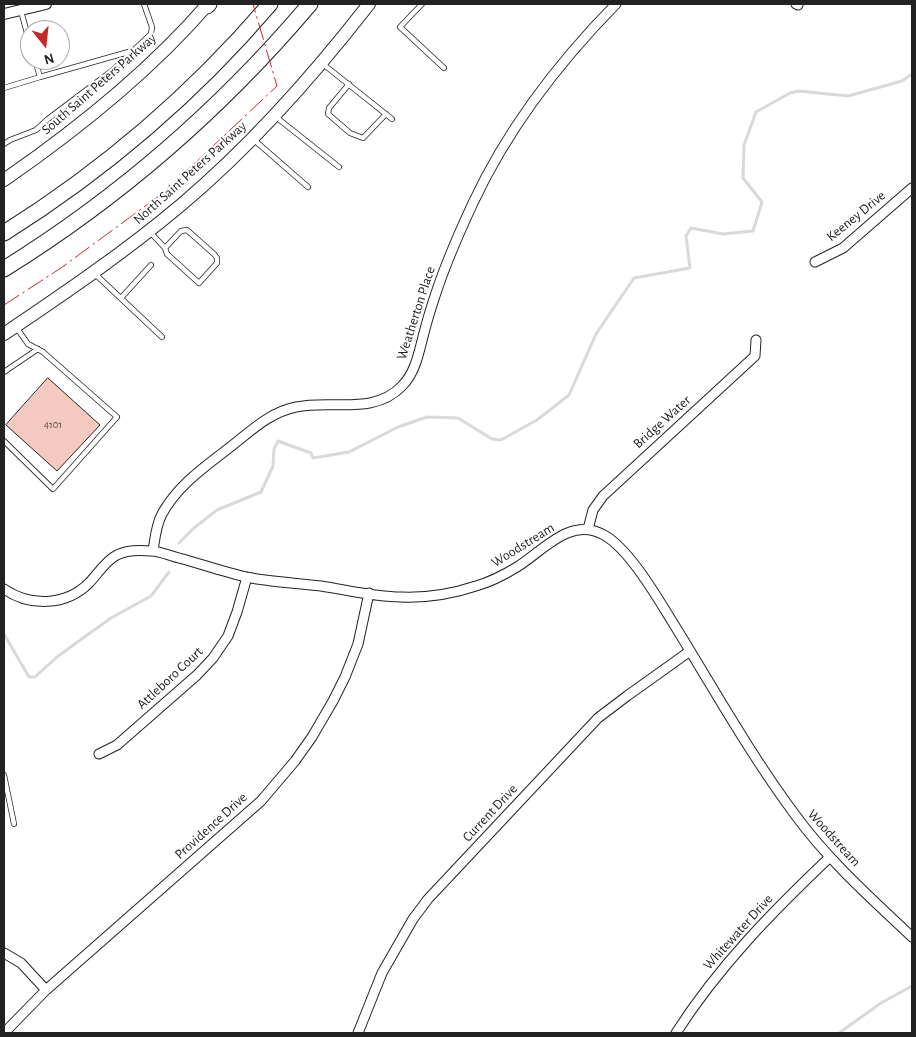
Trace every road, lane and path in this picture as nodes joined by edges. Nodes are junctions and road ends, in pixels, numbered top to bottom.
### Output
1 (46, 4) edge
2 (144, 4) edge
3 (208, 4) edge
4 (270, 4) edge
5 (310, 4) edge
6 (369, 4) edge
7 (422, 4) edge
8 (616, 4) edge
9 (21, 11) junction
10 (4, 14) edge
11 (23, 20) edge
12 (133, 51) junction
13 (322, 63) junction
14 (444, 68) dead end
15 (38, 70) edge
16 (40, 78) junction
17 (349, 84) junction
18 (4, 88) edge
19 (386, 114) junction
20 (275, 116) junction
21 (392, 119) dead end
22 (252, 138) junction
23 (4, 144) edge
24 (340, 167) dead end
25 (4, 180) edge
26 (308, 187) dead end
27 (912, 188) edge
28 (149, 231) junction
29 (4, 233) edge
30 (165, 248) junction
31 (815, 262) dead end
32 (151, 264) dead end
33 (4, 269) edge
34 (93, 273) junction
35 (121, 298) junction
36 (15, 326) junction
37 (4, 334) edge
38 (162, 337) dead end
39 (756, 340) dead end
40 (38, 349) junction
41 (4, 372) edge
42 (4, 441) edge
43 (588, 529) junction
44 (153, 551) junction
45 (247, 577) junction
46 (4, 589) edge
47 (369, 593) junction
48 (690, 651) junction
49 (99, 754) dead end
50 (4, 775) edge
51 (14, 824) dead end
52 (830, 857) junction
53 (912, 937) edge
54 (4, 953) edge
55 (46, 990) junction
56 (4, 1033) edge
57 (358, 1033) edge
58 (676, 1033) edge

1 - 9 street
2 - 12 lane
3 - 25 main road, South Saint Peters Parkway
4 - 29 highway
5 - 33 highway
6 - 13 main road, North Saint Peters Parkway
7 - 14 lane
8 - 44 street, Weatherton Place
9 - 10 street
9 - 11 lane
12 - 16 lane
12 - 23 lane
13 - 17 lane
13 - 20 main road, North Saint Peters Parkway
15 - 16 lane
16 - 18 lane
17 - 19 lane
17 - 19 lane
19 - 21 lane
20 - 22 main road, North Saint Peters Parkway
20 - 24 lane
22 - 26 lane
22 - 28 main road, North Saint Peters Parkway
27 - 31 street, Keeney Drive
28 - 30 lane
28 - 34 main road, North Saint Peters Parkway
30 - 30 lane
32 - 35 lane
34 - 35 lane
34 - 36 main road, North Saint Peters Parkway
35 - 38 lane
36 - 37 main road, North Saint Peters Parkway
36 - 40 lane
39 - 43 street, Bridge Water
40 - 41 lane
40 - 42 lane
43 - 47 street, Woodstream
43 - 48 street, Woodstream
44 - 45 street, Woodstream
44 - 46 street, Woodstream
45 - 47 street, Woodstream
45 - 49 street, Attleboro Court
47 - 55 street, Providence Drive
48 - 52 street, Woodstream
48 - 57 street, Current Drive
50 - 51 lane
52 - 53 street, Woodstream
52 - 58 street, Whitewater Drive
54 - 55 street
55 - 56 street, Providence Drive

